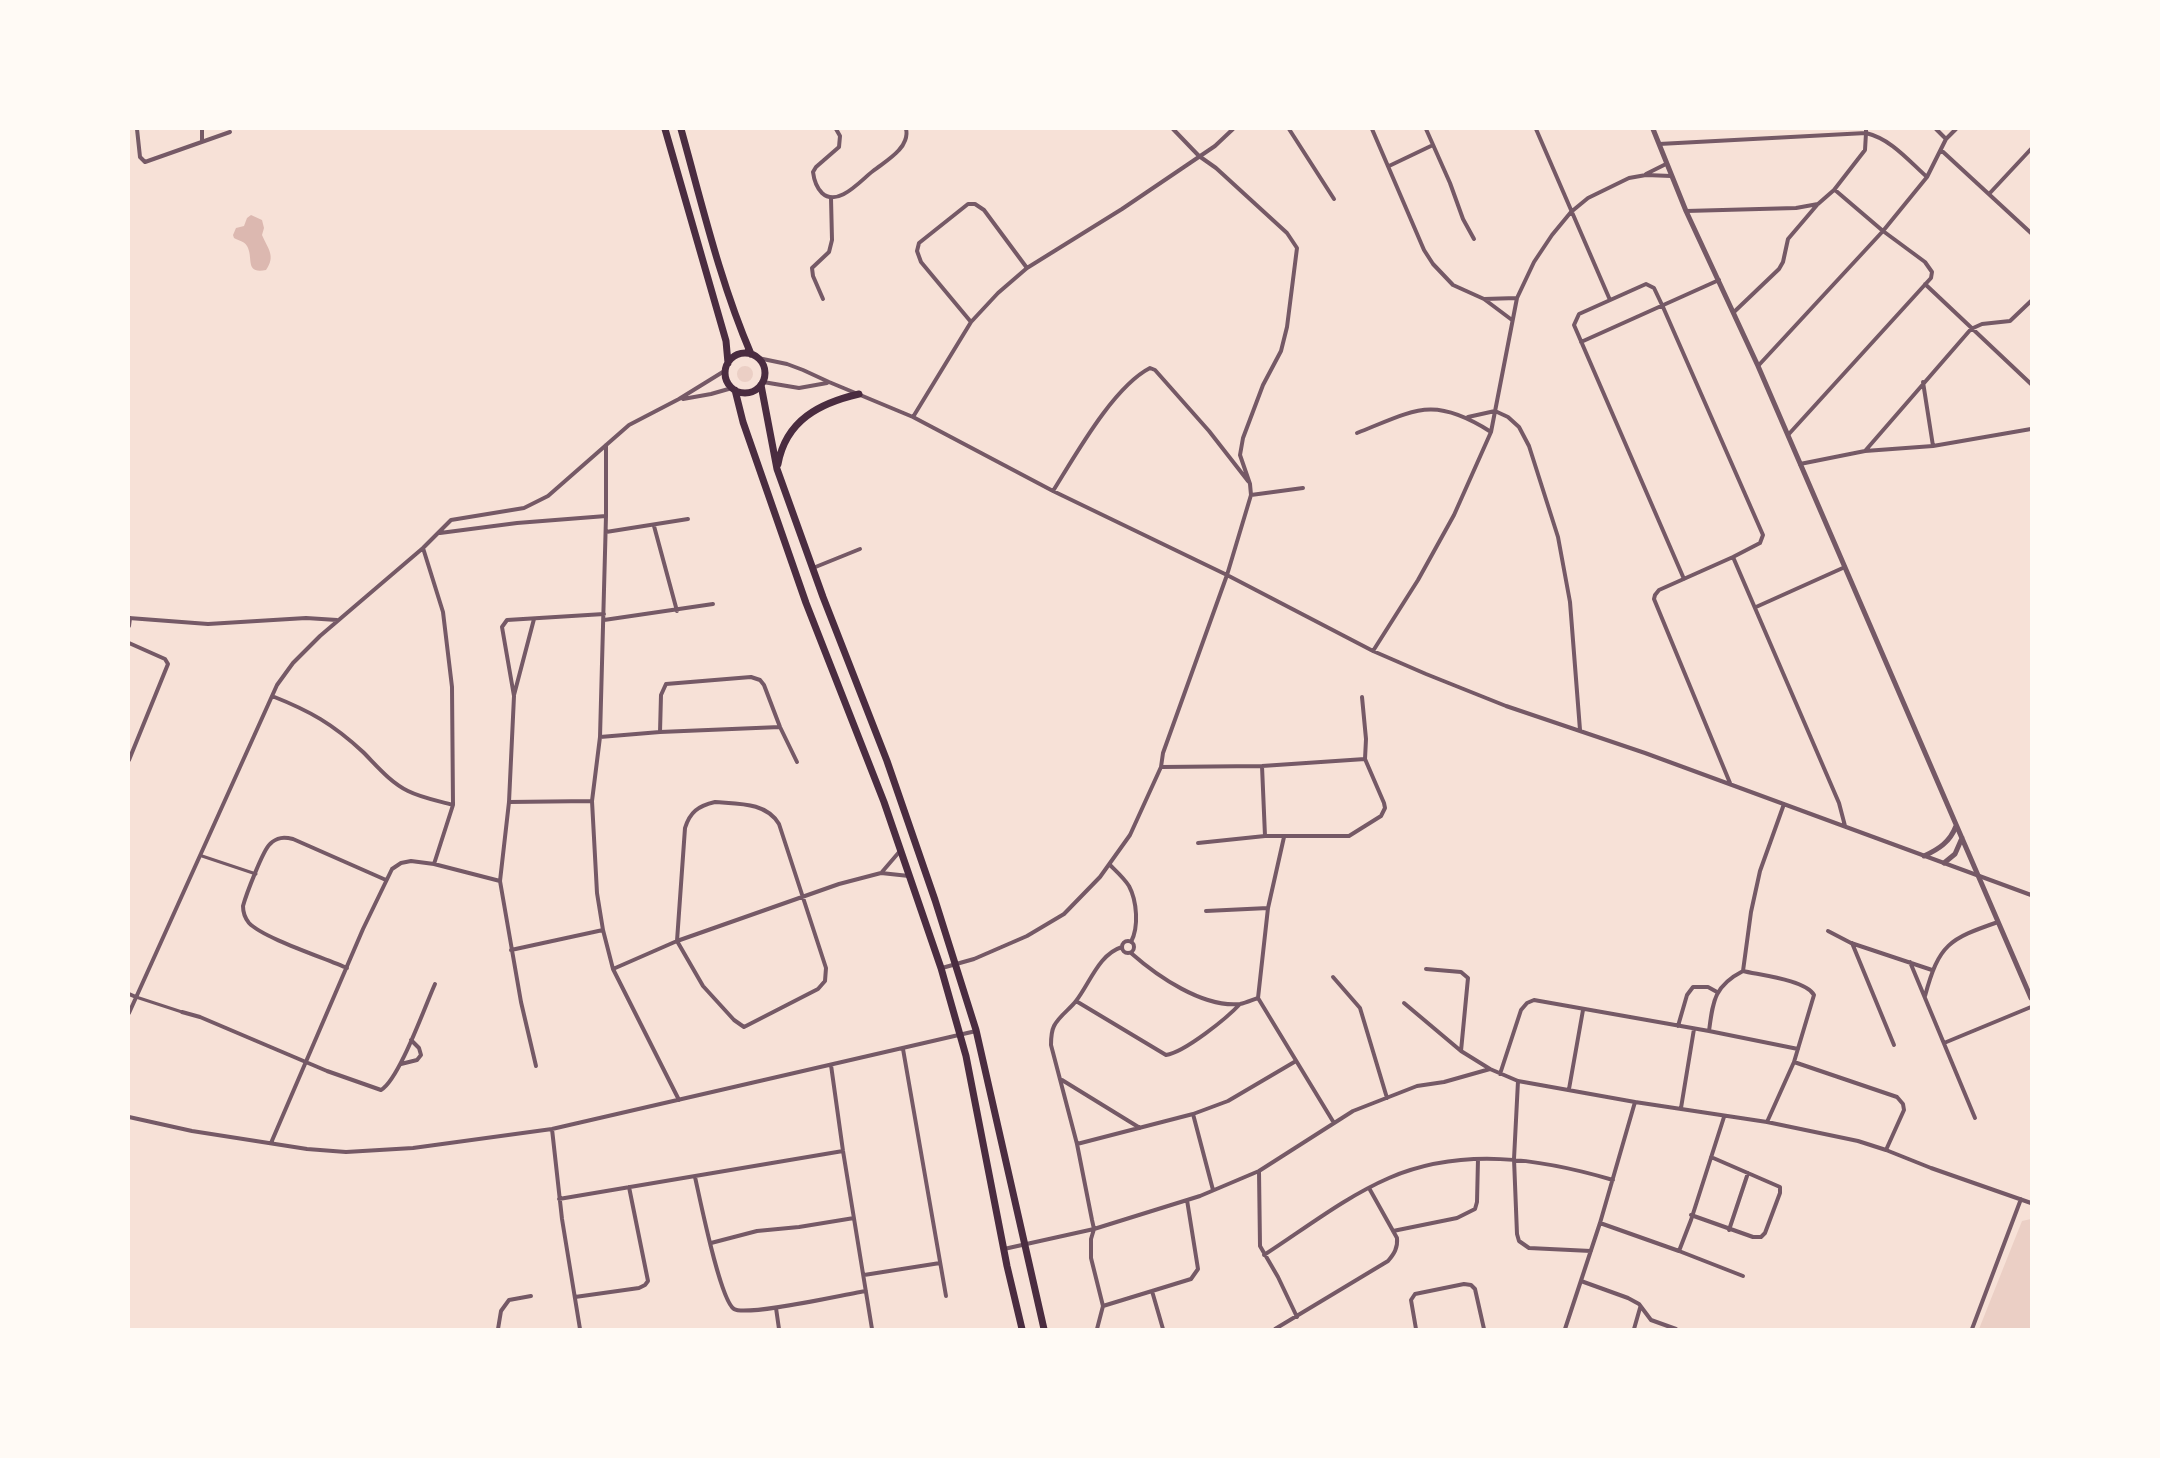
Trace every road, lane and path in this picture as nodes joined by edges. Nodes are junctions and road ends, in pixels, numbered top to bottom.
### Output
1 (137, 129) edge
2 (202, 129) edge
3 (665, 129) edge
4 (681, 129) edge
5 (836, 129) edge
6 (906, 129) edge
7 (1173, 129) edge
8 (1233, 129) edge
9 (1289, 129) edge
10 (1372, 129) edge
11 (1425, 129) edge
12 (1536, 129) edge
13 (1653, 129) edge
14 (1936, 129) edge
15 (1956, 129) edge
16 (1866, 131) edge
17 (230, 132) dead end
18 (1947, 139) junction
19 (202, 142) junction
20 (1659, 144) junction
21 (1433, 146) junction
22 (2031, 148) edge
23 (1941, 150) junction
24 (1199, 156) junction
25 (1666, 164) junction
26 (1389, 166) junction
27 (1646, 175) junction
28 (1671, 176) junction
29 (1927, 177) junction
30 (1834, 190) junction
31 (1989, 194) junction
32 (831, 198) junction
33 (1334, 200) dead end
34 (1818, 204) junction
35 (1686, 211) junction
36 (1571, 212) junction
37 (1883, 231) junction
38 (2031, 233) edge
39 (1474, 239) dead end
40 (1027, 268) junction
41 (1719, 280) junction
42 (1925, 284) junction
43 (1517, 298) junction
44 (823, 299) dead end
45 (1484, 299) junction
46 (1610, 300) junction
47 (2031, 301) edge
48 (1664, 307) junction
49 (1734, 312) junction
50 (1512, 320) junction
51 (971, 322) junction
52 (1971, 329) junction
53 (1581, 342) junction
54 (754, 356) junction
55 (727, 366) junction
56 (1758, 366) junction
57 (829, 382) junction
58 (1923, 382) junction
59 (762, 384) junction
60 (2031, 384) edge
61 (733, 389) junction
62 (859, 394) junction
63 (679, 399) junction
64 (1495, 411) junction
65 (913, 417) junction
66 (1468, 417) junction
67 (2031, 429) edge
68 (1491, 432) junction
69 (1357, 433) dead end
70 (1787, 436) junction
71 (606, 445) junction
72 (1933, 446) junction
73 (1865, 452) junction
74 (1800, 464) junction
75 (777, 470) junction
76 (1250, 484) junction
77 (1303, 488) dead end
78 (1053, 491) junction
79 (1251, 495) junction
80 (606, 516) junction
81 (687, 519) dead end
82 (654, 526) junction
83 (605, 532) junction
84 (440, 533) junction
85 (423, 548) junction
86 (860, 549) dead end
87 (1733, 557) junction
88 (1845, 567) junction
89 (812, 568) junction
90 (1227, 575) junction
91 (1684, 579) junction
92 (713, 604) dead end
93 (1756, 607) junction
94 (677, 611) junction
95 (604, 614) junction
96 (129, 618) edge
97 (534, 618) junction
98 (338, 620) junction
99 (604, 620) junction
100 (129, 626) edge
101 (129, 643) edge
102 (1373, 651) junction
103 (272, 696) junction
104 (514, 696) junction
105 (1362, 697) dead end
106 (780, 727) junction
107 (1580, 730) junction
108 (660, 732) junction
109 (600, 737) junction
110 (1365, 759) junction
111 (129, 760) edge
112 (797, 762) dead end
113 (1262, 766) junction
114 (1161, 767) junction
115 (1730, 784) junction
116 (592, 801) junction
117 (509, 802) junction
118 (1784, 804) junction
119 (453, 805) junction
120 (1956, 826) junction
121 (1845, 827) junction
122 (1265, 836) junction
123 (1284, 837) junction
124 (1962, 838) junction
125 (1198, 843) dead end
126 (900, 850) junction
127 (202, 856) junction
128 (1924, 856) junction
129 (1944, 863) junction
130 (434, 864) junction
131 (1110, 865) junction
132 (881, 873) junction
133 (256, 874) junction
134 (909, 876) junction
135 (1980, 876) junction
136 (386, 880) junction
137 (500, 881) junction
138 (2031, 895) edge
139 (803, 896) junction
140 (1268, 908) junction
141 (1206, 911) dead end
142 (1999, 921) junction
143 (603, 930) junction
144 (1828, 931) dead end
145 (677, 941) junction
146 (1131, 942) junction
147 (1851, 943) junction
148 (1122, 946) junction
149 (511, 950) junction
150 (1131, 953) junction
151 (1911, 962) junction
152 (954, 964) junction
153 (347, 968) junction
154 (941, 968) junction
155 (614, 969) junction
156 (1426, 969) dead end
157 (1932, 970) junction
158 (1743, 971) junction
159 (1333, 977) dead end
160 (435, 984) dead end
161 (1717, 992) junction
162 (129, 994) edge
163 (1925, 996) junction
164 (136, 997) junction
165 (1258, 998) junction
166 (2031, 998) edge
167 (1076, 1001) junction
168 (1404, 1003) dead end
169 (1240, 1004) junction
170 (2031, 1007) edge
171 (1583, 1010) junction
172 (182, 1012) joint
173 (129, 1013) edge
174 (1678, 1026) junction
175 (1694, 1029) junction
176 (976, 1030) junction
177 (1709, 1031) junction
178 (961, 1034) junction
179 (411, 1040) junction
180 (1944, 1043) junction
181 (1894, 1045) dead end
182 (903, 1049) junction
183 (1798, 1049) junction
184 (1461, 1051) junction
185 (1296, 1061) junction
186 (306, 1062) junction
187 (1794, 1062) junction
188 (400, 1064) junction
189 (831, 1065) junction
190 (536, 1066) dead end
191 (1490, 1069) junction
192 (1500, 1074) junction
193 (1061, 1080) junction
194 (1518, 1081) junction
195 (1569, 1089) junction
196 (1387, 1098) junction
197 (679, 1100) junction
198 (1635, 1102) junction
199 (1681, 1108) junction
200 (1193, 1114) junction
201 (129, 1117) edge
202 (1724, 1117) junction
203 (1975, 1118) dead end
204 (1767, 1122) junction
205 (1334, 1123) junction
206 (1140, 1128) junction
207 (552, 1129) junction
208 (271, 1143) junction
209 (1077, 1144) junction
210 (1886, 1150) junction
211 (843, 1151) junction
212 (1711, 1157) junction
213 (1478, 1159) junction
214 (1514, 1159) junction
215 (1259, 1171) junction
216 (1748, 1173) junction
217 (695, 1177) junction
218 (1612, 1180) junction
219 (629, 1187) junction
220 (1369, 1188) junction
221 (1213, 1190) junction
222 (559, 1199) junction
223 (2021, 1199) junction
224 (1187, 1200) junction
225 (2031, 1203) edge
226 (1691, 1215) junction
227 (854, 1218) junction
228 (1600, 1223) junction
229 (1094, 1229) junction
230 (1729, 1230) junction
231 (1393, 1231) junction
232 (711, 1243) junction
233 (1023, 1244) junction
234 (1004, 1249) junction
235 (1591, 1251) junction
236 (1679, 1251) junction
237 (1264, 1255) junction
238 (940, 1263) junction
239 (864, 1275) junction
240 (1743, 1276) dead end
241 (1581, 1281) junction
242 (866, 1291) junction
243 (1152, 1291) junction
244 (531, 1296) dead end
245 (946, 1296) dead end
246 (575, 1297) junction
247 (1102, 1306) junction
248 (776, 1308) junction
249 (1640, 1308) junction
250 (1297, 1317) junction
251 (498, 1329) edge
252 (580, 1329) edge
253 (779, 1329) edge
254 (872, 1329) edge
255 (1022, 1329) edge
256 (1044, 1329) edge
257 (1097, 1329) edge
258 (1163, 1329) edge
259 (1275, 1329) edge
260 (1416, 1329) edge
261 (1484, 1329) edge
262 (1565, 1329) edge
263 (1634, 1329) edge
264 (1676, 1329) edge
265 (1972, 1329) edge

1 - 19 street
2 - 19 street
3 - 55 main road
4 - 54 main road
5 - 32 street
6 - 32 street
7 - 24 street
8 - 24 street
9 - 33 street
10 - 26 street
11 - 21 street
12 - 36 street
13 - 20 street
14 - 18 street
15 - 18 street
16 - 20 street
16 - 29 street
16 - 30 street
17 - 19 street
18 - 23 street
20 - 25 street
21 - 26 street
21 - 39 street
22 - 31 street
23 - 29 street
23 - 31 street
24 - 40 street
24 - 76 street
25 - 27 street
25 - 28 street
26 - 45 street
27 - 28 street
27 - 36 street
28 - 35 street
29 - 37 street
30 - 34 street
30 - 37 street
31 - 38 street
32 - 44 street
34 - 35 street
34 - 49 street
35 - 41 street
36 - 43 street
36 - 46 street
37 - 42 street
37 - 56 street
40 - 51 street
40 - 51 street
41 - 48 street
41 - 49 street
42 - 52 street
42 - 70 street
43 - 45 street
43 - 50 street
45 - 50 street
46 - 48 street
46 - 53 street
47 - 52 street
48 - 53 street
48 - 87 street
49 - 56 street
50 - 64 street
51 - 65 street
52 - 58 street
52 - 60 street
53 - 91 street
54 - 55 main road
54 - 57 street
54 - 59 main road
55 - 61 main road
55 - 63 street
56 - 70 street
57 - 59 street
57 - 62 street
58 - 72 street
58 - 73 street
59 - 61 main road
59 - 75 main road
61 - 63 street
61 - 126 main road
62 - 65 street
62 - 75 main road
63 - 71 street
64 - 66 street
64 - 68 street
64 - 107 street
65 - 78 street
66 - 68 street
66 - 69 street
67 - 72 street
68 - 102 street
70 - 74 street
71 - 80 street
71 - 84 street
72 - 73 street
73 - 74 street
74 - 88 street
75 - 89 main road
76 - 78 street
76 - 79 street
77 - 79 street
78 - 90 street
79 - 90 street
80 - 83 street
80 - 84 street
81 - 82 street
82 - 83 street
82 - 94 street
83 - 95 street
84 - 85 street
85 - 98 street
85 - 119 street
86 - 89 street
87 - 91 street
87 - 93 street
88 - 93 street
88 - 120 street
89 - 152 main road
90 - 102 street
90 - 114 street
91 - 115 street
92 - 94 street
93 - 121 street
94 - 99 street
95 - 97 street
95 - 99 street
96 - 98 street
96 - 100 street
97 - 104 street
97 - 104 street
98 - 103 street
99 - 109 street
101 - 111 street
102 - 107 street
103 - 119 street
103 - 127 street
104 - 117 street
105 - 110 street
106 - 108 street
106 - 108 street
106 - 112 street
107 - 115 street
108 - 109 street
109 - 116 street
110 - 113 street
110 - 123 street
113 - 114 street
113 - 122 street
114 - 131 street
115 - 118 street
116 - 117 street
116 - 143 street
117 - 137 street
118 - 121 street
118 - 158 street
119 - 130 street
120 - 124 street
120 - 128 street
121 - 128 street
122 - 123 street
122 - 125 street
123 - 140 street
124 - 129 street
124 - 135 street
126 - 132 street
126 - 134 main road
127 - 133 street
127 - 164 street
128 - 129 street
129 - 135 street
130 - 136 street
130 - 137 street
131 - 146 street
131 - 152 street
132 - 134 street
132 - 139 street
133 - 136 street
133 - 153 street
134 - 154 main road
135 - 138 street
135 - 142 street
136 - 153 street
137 - 149 street
139 - 145 street
139 - 145 street
139 - 145 street
140 - 141 street
140 - 165 street
142 - 157 street
142 - 166 street
143 - 149 street
143 - 155 street
144 - 147 street
145 - 155 street
146 - 148 street
146 - 150 street
147 - 151 street
147 - 181 street
148 - 150 street
148 - 167 street
149 - 190 street
150 - 169 street
151 - 157 street
151 - 163 street
152 - 154 street
152 - 176 main road
153 - 186 street
154 - 178 main road
155 - 197 street
156 - 184 street
157 - 163 street
158 - 161 street
158 - 183 street
159 - 196 street
160 - 179 street
161 - 174 street
161 - 177 street
162 - 164 street
163 - 180 street
164 - 172 street
164 - 173 street
165 - 169 street
165 - 185 street
167 - 169 street
167 - 193 street
168 - 184 street
170 - 180 street
171 - 174 street
171 - 192 street
171 - 195 street
172 - 186 street
174 - 175 street
175 - 177 street
175 - 199 street
176 - 178 street
176 - 233 main road
177 - 183 street
178 - 182 street
178 - 234 main road
179 - 188 street
179 - 188 street
180 - 203 street
182 - 189 street
182 - 238 street
183 - 187 street
184 - 191 street
185 - 200 street
185 - 205 street
186 - 188 street
186 - 208 street
187 - 204 street
187 - 210 street
189 - 197 street
189 - 211 street
191 - 192 street
191 - 196 street
192 - 194 street
193 - 206 street
193 - 209 street
194 - 195 street
194 - 214 street
195 - 198 street
196 - 205 street
197 - 207 street
198 - 199 street
198 - 218 street
199 - 202 street
200 - 206 street
200 - 221 street
201 - 208 street
202 - 204 street
202 - 212 street
204 - 210 street
205 - 215 street
206 - 209 street
207 - 208 street
207 - 222 street
209 - 229 street
210 - 223 street
211 - 217 street
211 - 227 street
212 - 216 street
212 - 226 street
213 - 214 street
213 - 220 street
213 - 231 street
214 - 218 street
214 - 235 street
215 - 221 street
215 - 237 street
216 - 230 street
216 - 230 street
217 - 219 street
217 - 232 street
218 - 228 street
219 - 222 street
219 - 246 street
220 - 231 street
220 - 237 street
221 - 224 street
222 - 246 street
223 - 225 street
223 - 265 street
224 - 229 street
224 - 243 street
226 - 230 street
226 - 236 street
227 - 232 street
227 - 239 street
228 - 235 street
228 - 236 street
229 - 233 street
229 - 247 street
231 - 250 street
232 - 248 street
233 - 234 street
233 - 256 main road
234 - 255 main road
235 - 241 street
236 - 240 street
237 - 250 street
238 - 239 street
238 - 245 street
239 - 242 street
241 - 249 street
241 - 262 street
242 - 248 street
242 - 254 street
243 - 247 street
243 - 258 street
244 - 251 street
246 - 252 street
247 - 257 street
248 - 253 street
249 - 263 street
249 - 264 street
250 - 259 street
260 - 261 street

